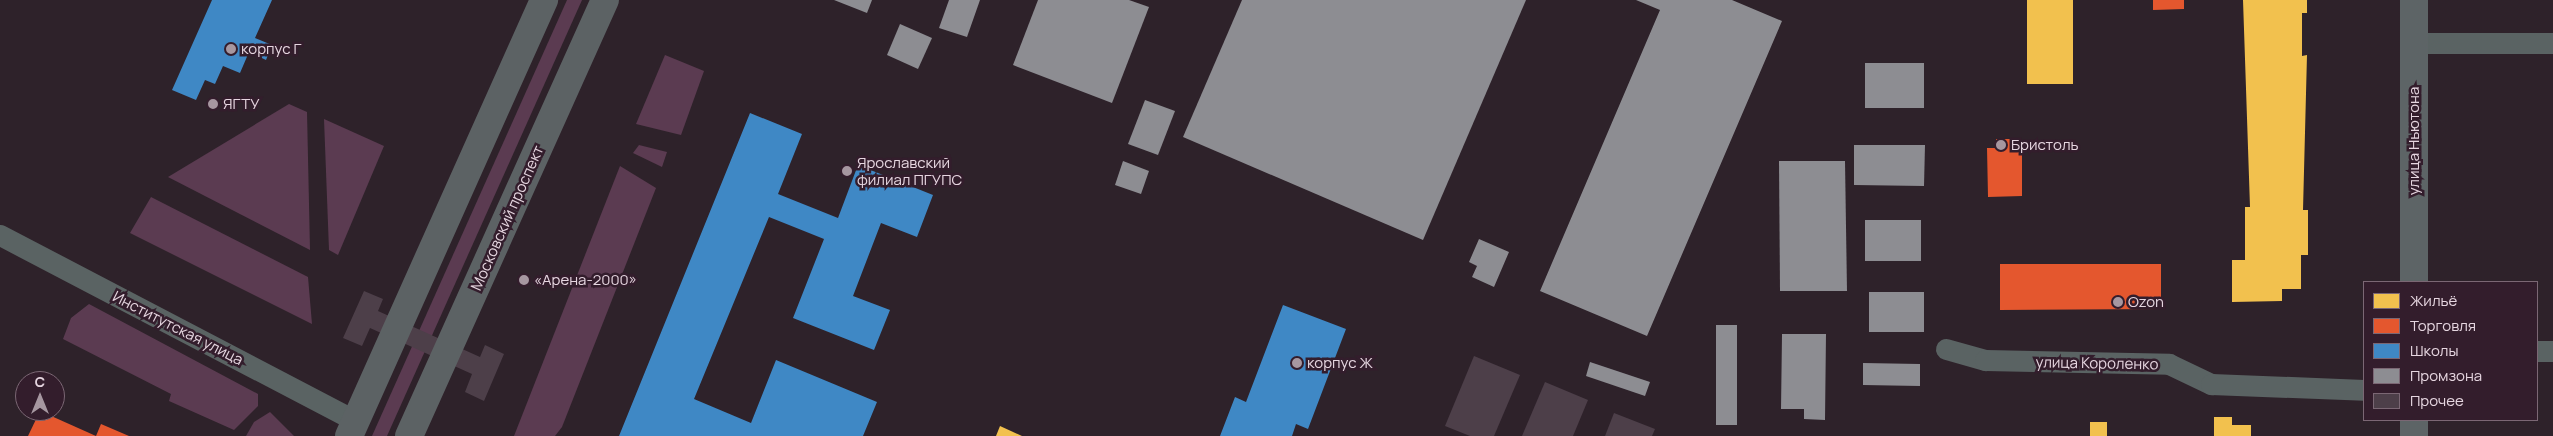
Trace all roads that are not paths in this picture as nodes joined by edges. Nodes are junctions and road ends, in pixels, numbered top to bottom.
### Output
1 (544, 0) edge
2 (605, 0) edge
3 (2414, 0) edge
4 (2553, 43) edge
5 (2414, 44) junction
6 (0, 235) edge
7 (2414, 281) edge
8 (1946, 349) dead end
9 (2538, 351) edge
10 (2553, 351) edge
11 (2363, 390) edge
12 (2414, 421) edge
13 (352, 428) edge
14 (408, 436) edge
15 (2414, 436) edge

1 - 13 main road
2 - 14 main road, Московский проспект
3 - 5 street, улица Ньютона
4 - 5 street
5 - 7 street, улица Ньютона
6 - 13 street, Институтская улица
8 - 11 street, улица Короленко
9 - 10 street
12 - 15 street

